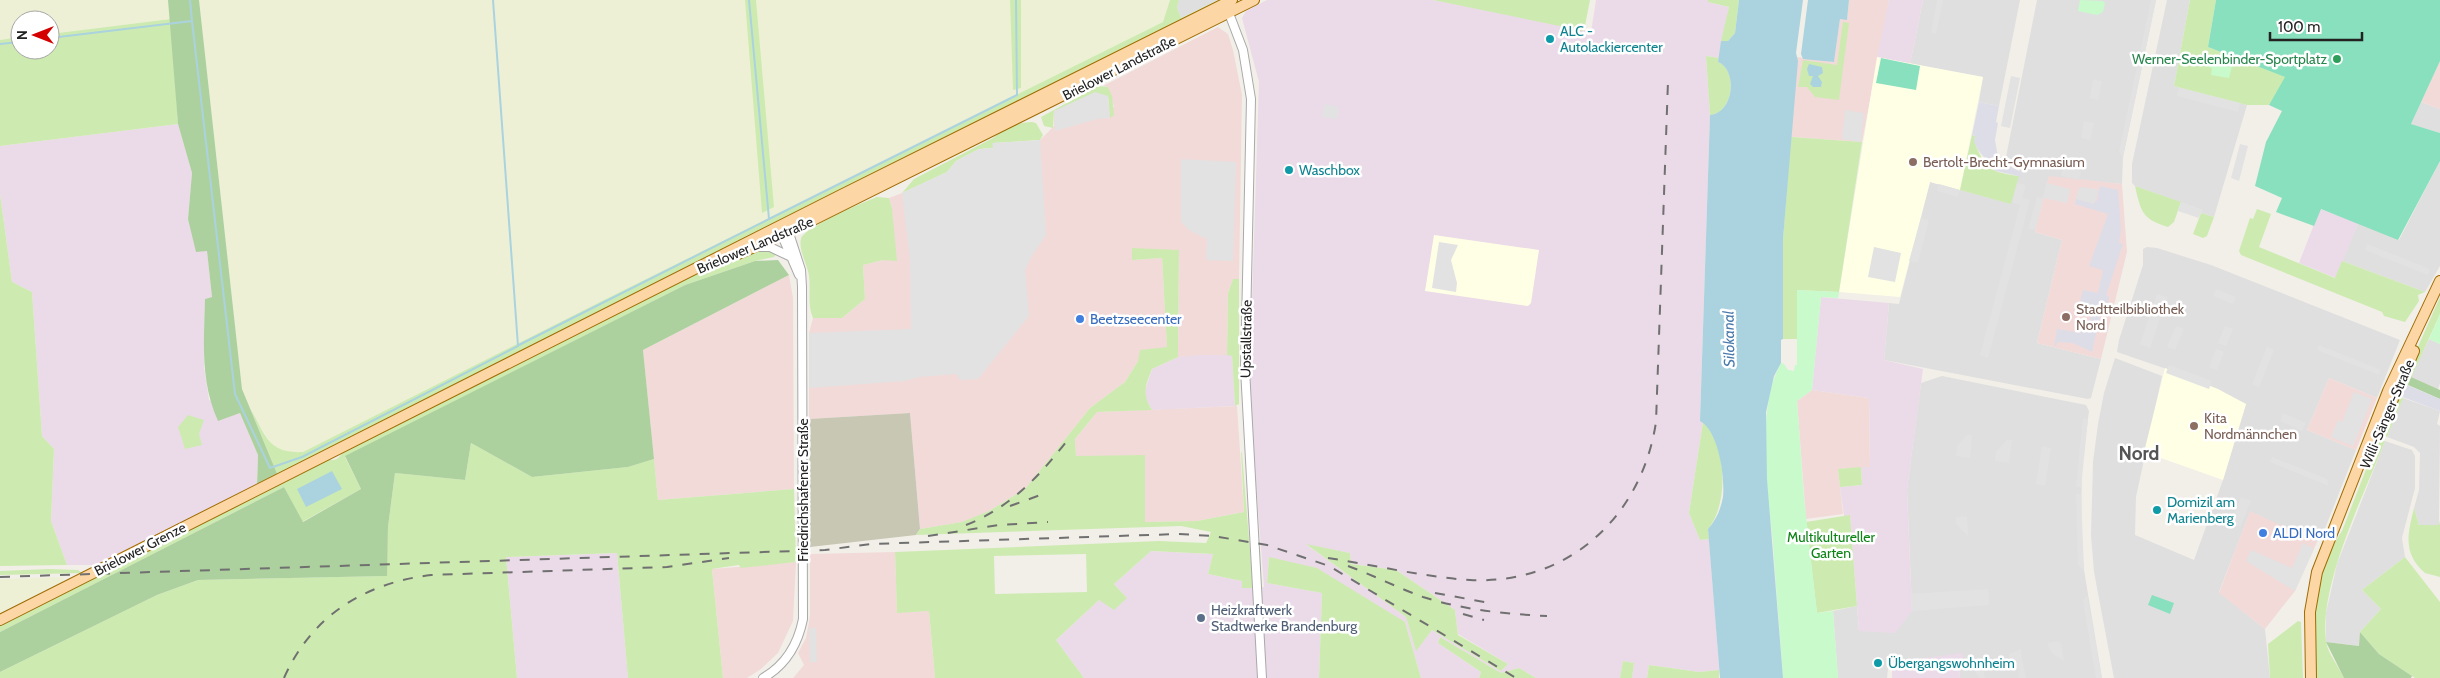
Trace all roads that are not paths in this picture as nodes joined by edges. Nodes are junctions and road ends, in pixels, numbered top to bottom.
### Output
1 (1254, 0) edge
2 (1229, 5) edge
3 (783, 229) junction
4 (755, 248) junction
5 (791, 258) junction
6 (690, 272) junction
7 (2439, 283) edge
8 (802, 287) junction
9 (2329, 538) junction
10 (0, 620) edge
11 (763, 678) edge
12 (1262, 678) edge
13 (2311, 678) edge

1 - 2 main road, Brielower Landstraße
2 - 3 main road, Brielower Landstraße
2 - 12 street, Upstallstraße
3 - 4 main road, Brielower Landstraße
3 - 5 street, Friedrichshafener Straße
3 - 6 main road, Brielower Landstraße
3 - 8 street, Friedrichshafener Straße
4 - 5 street
4 - 6 main road, Brielower Landstraße
5 - 8 street, Friedrichshafener Straße
6 - 10 main road, Brielower Grenze
7 - 9 main road, Willi-Sänger-Straße
7 - 9 main road, Willi-Sänger-Straße
8 - 11 street, Friedrichshafener Straße
9 - 13 main road, Willi-Sänger-Straße

